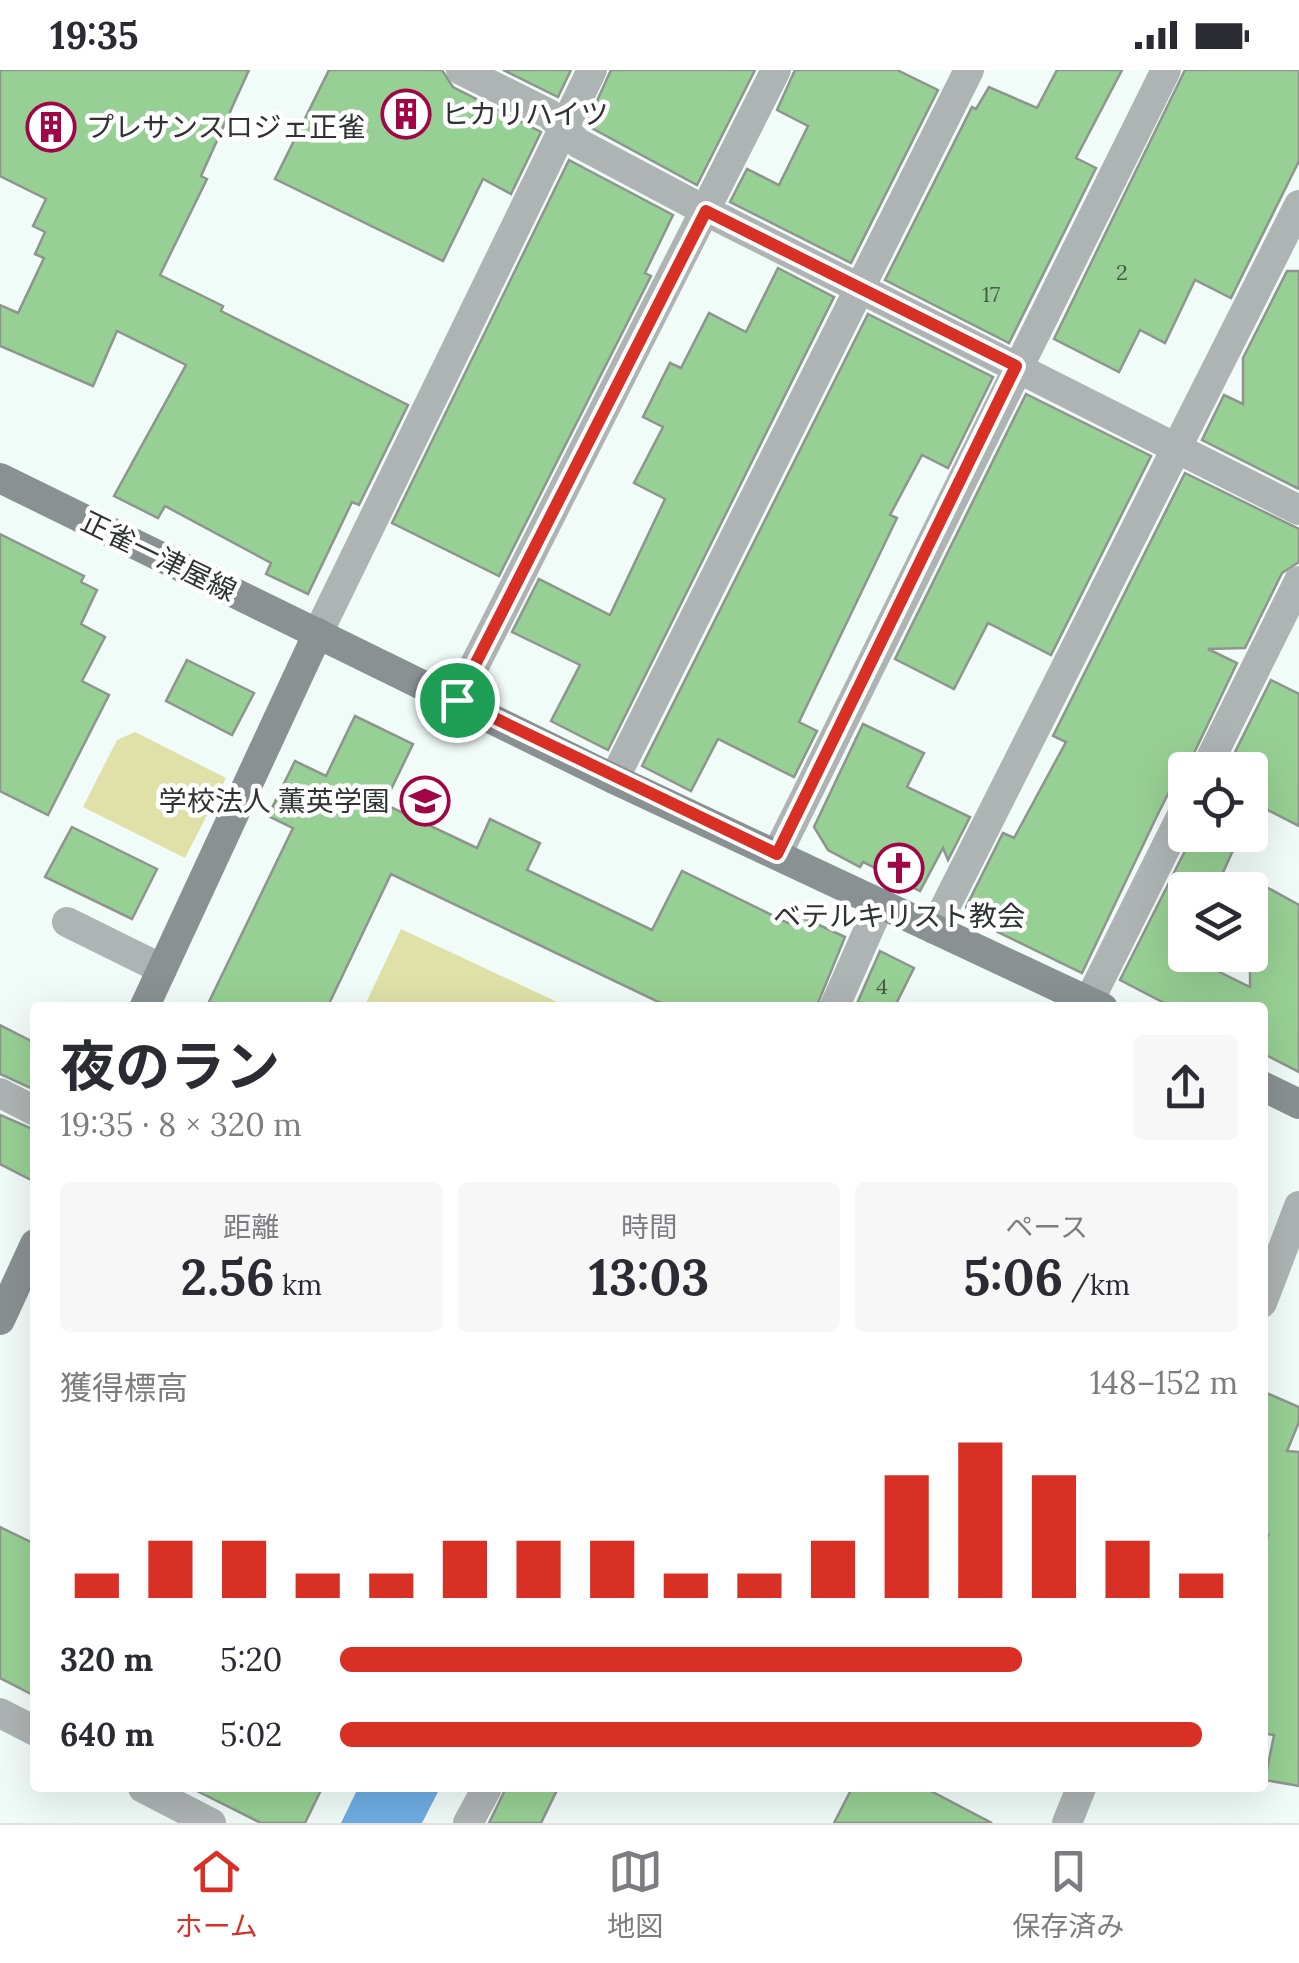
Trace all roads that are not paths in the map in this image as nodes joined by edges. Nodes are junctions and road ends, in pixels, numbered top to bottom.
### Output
1 (461, 70) edge
2 (592, 70) edge
3 (776, 70) edge
4 (970, 70) edge
5 (1166, 70) edge
6 (564, 129) junction
7 (1299, 205) edge
8 (706, 211) junction
9 (860, 288) junction
10 (1016, 366) junction
11 (1180, 447) junction
12 (0, 478) edge
13 (1299, 510) edge
14 (1299, 582) edge
15 (318, 634) junction
16 (457, 700) junction
17 (1213, 752) edge
18 (614, 778) junction
19 (1168, 846) edge
20 (777, 854) junction
21 (880, 904) junction
22 (67, 922) dead end
23 (934, 929) junction
24 (162, 969) junction
25 (147, 1002) edge
26 (837, 1002) edge
27 (1092, 1002) edge
28 (1097, 1002) edge
29 (1268, 1089) edge
30 (0, 1094) edge
31 (1299, 1104) edge
32 (30, 1109) edge
33 (1299, 1206) edge
34 (30, 1255) edge
35 (1268, 1287) edge
36 (0, 1320) edge
37 (0, 1713) edge
38 (30, 1728) edge
39 (150, 1792) edge
40 (486, 1792) edge
41 (1079, 1792) edge
42 (210, 1823) edge
43 (468, 1823) edge
44 (1067, 1823) edge

1 - 6 street
2 - 6 street
3 - 8 street
4 - 9 street
5 - 10 street
6 - 8 street
6 - 15 street
7 - 11 street
8 - 9 street
8 - 16 street
9 - 10 street
9 - 18 street
10 - 11 street
10 - 20 street
11 - 13 street
11 - 23 street
12 - 15 main road, 正雀一津屋線
14 - 17 street
15 - 16 main road, 正雀一津屋線
15 - 24 main road
16 - 18 main road, 正雀一津屋線
18 - 20 main road, 正雀一津屋線
19 - 28 street
20 - 21 main road, 正雀一津屋線
21 - 23 main road, 正雀一津屋線
21 - 26 street
22 - 24 street
23 - 27 main road, 正雀一津屋線
24 - 25 main road
29 - 31 main road
30 - 32 street
33 - 35 street
34 - 36 main road
37 - 38 street
39 - 42 street
40 - 43 street
41 - 44 street

